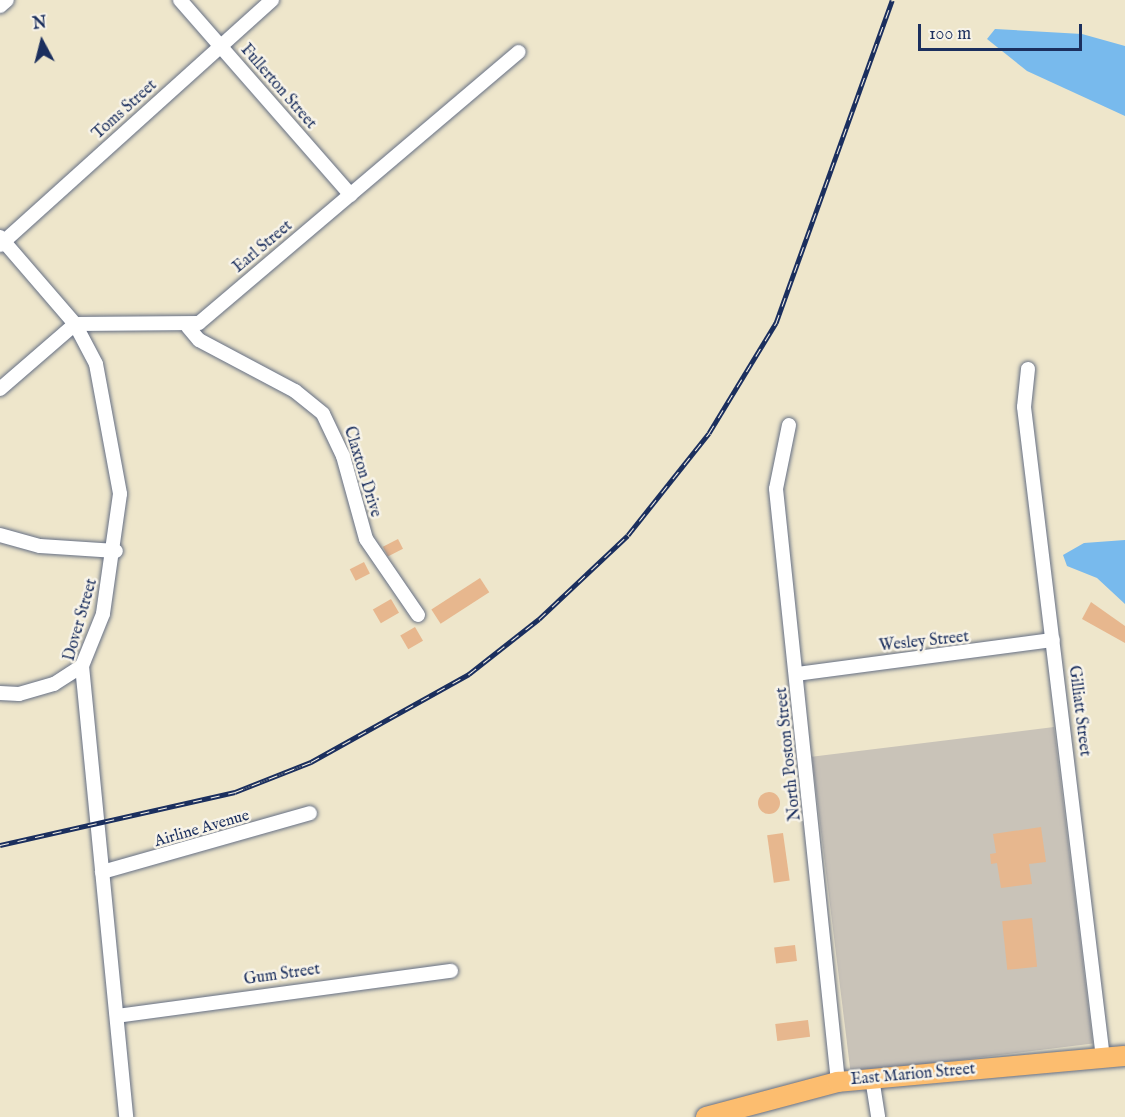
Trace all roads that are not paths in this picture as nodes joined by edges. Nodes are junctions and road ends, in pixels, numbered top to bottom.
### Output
1 (7, 0) edge
2 (180, 0) edge
3 (272, 0) edge
4 (0, 6) edge
5 (219, 46) junction
6 (519, 52) dead end
7 (351, 195) junction
8 (1, 241) edge
9 (75, 324) junction
10 (188, 327) junction
11 (1028, 369) dead end
12 (0, 389) edge
13 (789, 425) dead end
14 (0, 535) edge
15 (116, 551) junction
16 (418, 615) dead end
17 (1053, 640) junction
18 (82, 666) junction
19 (797, 674) junction
20 (0, 693) edge
21 (310, 813) dead end
22 (102, 872) junction
23 (452, 971) dead end
24 (117, 1016) junction
25 (1125, 1056) edge
26 (1103, 1058) junction
27 (872, 1078) junction
28 (838, 1082) junction
29 (126, 1117) edge
30 (706, 1117) edge
31 (878, 1117) edge

1 - 4 street
2 - 5 street, Fullerton Street
3 - 5 street, Toms Street
5 - 7 street, Fullerton Street
5 - 8 street, Toms Street
6 - 7 street, Earl Street
7 - 10 street, Earl Street
8 - 9 street, Dover Street
9 - 10 street
9 - 12 street
9 - 15 street, Dover Street
10 - 16 street, Claxton Drive
11 - 17 street, Gilliatt Street
13 - 19 street, North Poston Street
14 - 15 street
15 - 18 street, Dover Street
17 - 19 street, Wesley Street
17 - 26 street, Gilliatt Street
18 - 20 street
18 - 22 street, Dover Street
19 - 28 street, North Poston Street
21 - 22 street, Airline Avenue
22 - 24 street, Dover Street
23 - 24 street, Gum Street
24 - 29 street, Dover Street
25 - 26 main road, East Marion Street
26 - 27 main road, East Marion Street
27 - 28 main road, East Marion Street
27 - 31 street
28 - 30 main road, East Marion Street

